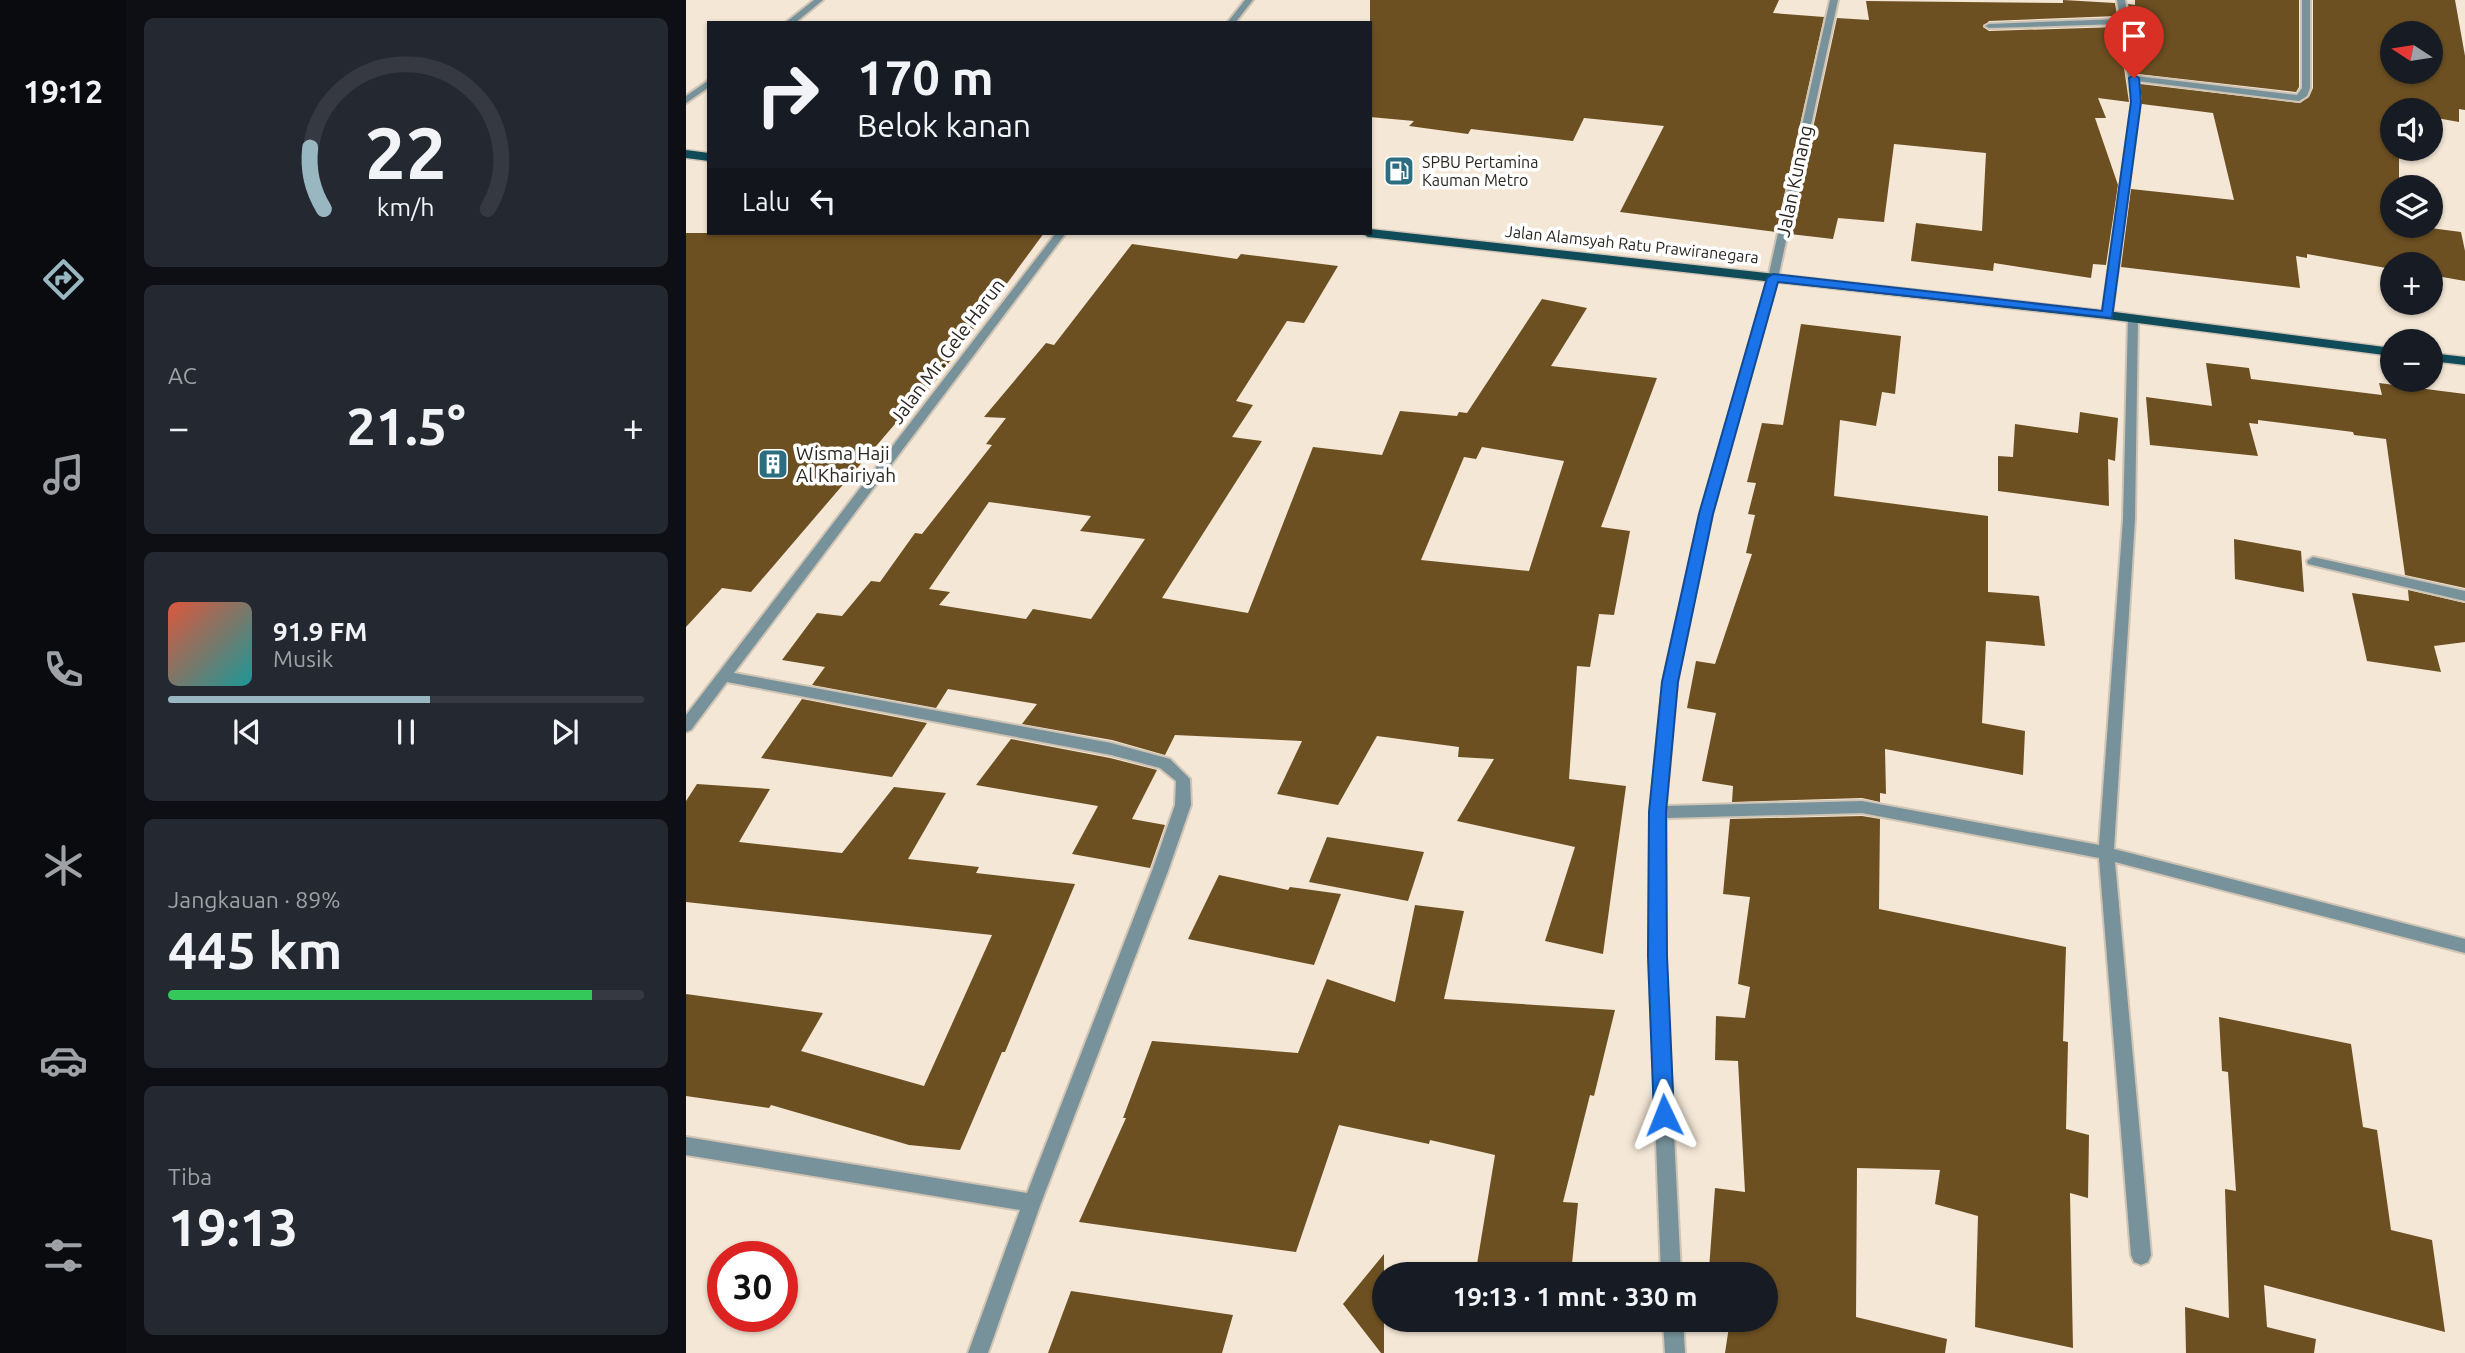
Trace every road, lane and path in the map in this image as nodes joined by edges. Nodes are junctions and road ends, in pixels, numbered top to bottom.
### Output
1 (819, 0) edge
2 (1249, 0) edge
3 (1834, 0) edge
4 (2121, 0) edge
5 (2306, 0) edge
6 (792, 21) edge
7 (1233, 21) edge
8 (2123, 21) junction
9 (1989, 26) dead end
10 (2134, 78) junction
11 (707, 84) edge
12 (686, 100) edge
13 (686, 154) edge
14 (707, 157) edge
15 (1372, 233) edge
16 (1059, 235) edge
17 (1773, 278) junction
18 (2107, 316) junction
19 (2133, 319) junction
20 (2380, 350) edge
21 (2443, 358) edge
22 (2465, 361) edge
23 (2313, 561) dead end
24 (2465, 596) edge
25 (723, 676) junction
26 (686, 726) edge
27 (1658, 812) junction
28 (2106, 853) junction
29 (2465, 946) edge
30 (686, 1146) edge
31 (1032, 1203) junction
32 (2141, 1255) dead end
33 (1670, 1262) edge
34 (1674, 1332) edge
35 (978, 1353) edge
36 (1675, 1353) edge

1 - 6 street
2 - 7 street
3 - 17 street, Jalan Kunang
4 - 8 street
5 - 10 street
8 - 9 street
8 - 10 street
10 - 18 street
11 - 12 street
13 - 14 main road
15 - 17 main road, Jalan Alamsyah Ratu Prawiranegara
16 - 25 street, Jalan Mr. Gele Harun
17 - 18 main road, Jalan Alamsyah Ratu Prawiranegara
17 - 27 street, Jalan Kunang
18 - 19 main road, Jalan Alamsyah Ratu Prawiranegara
19 - 20 main road, Jalan Alamsyah Ratu Prawiranegara
19 - 28 street
21 - 22 main road
23 - 24 street
25 - 26 street, Jalan Mr. Gele Harun
25 - 31 street
27 - 28 street
27 - 33 street, Jalan Kunang
28 - 29 street
28 - 32 street
30 - 31 street
31 - 35 street
34 - 36 street

